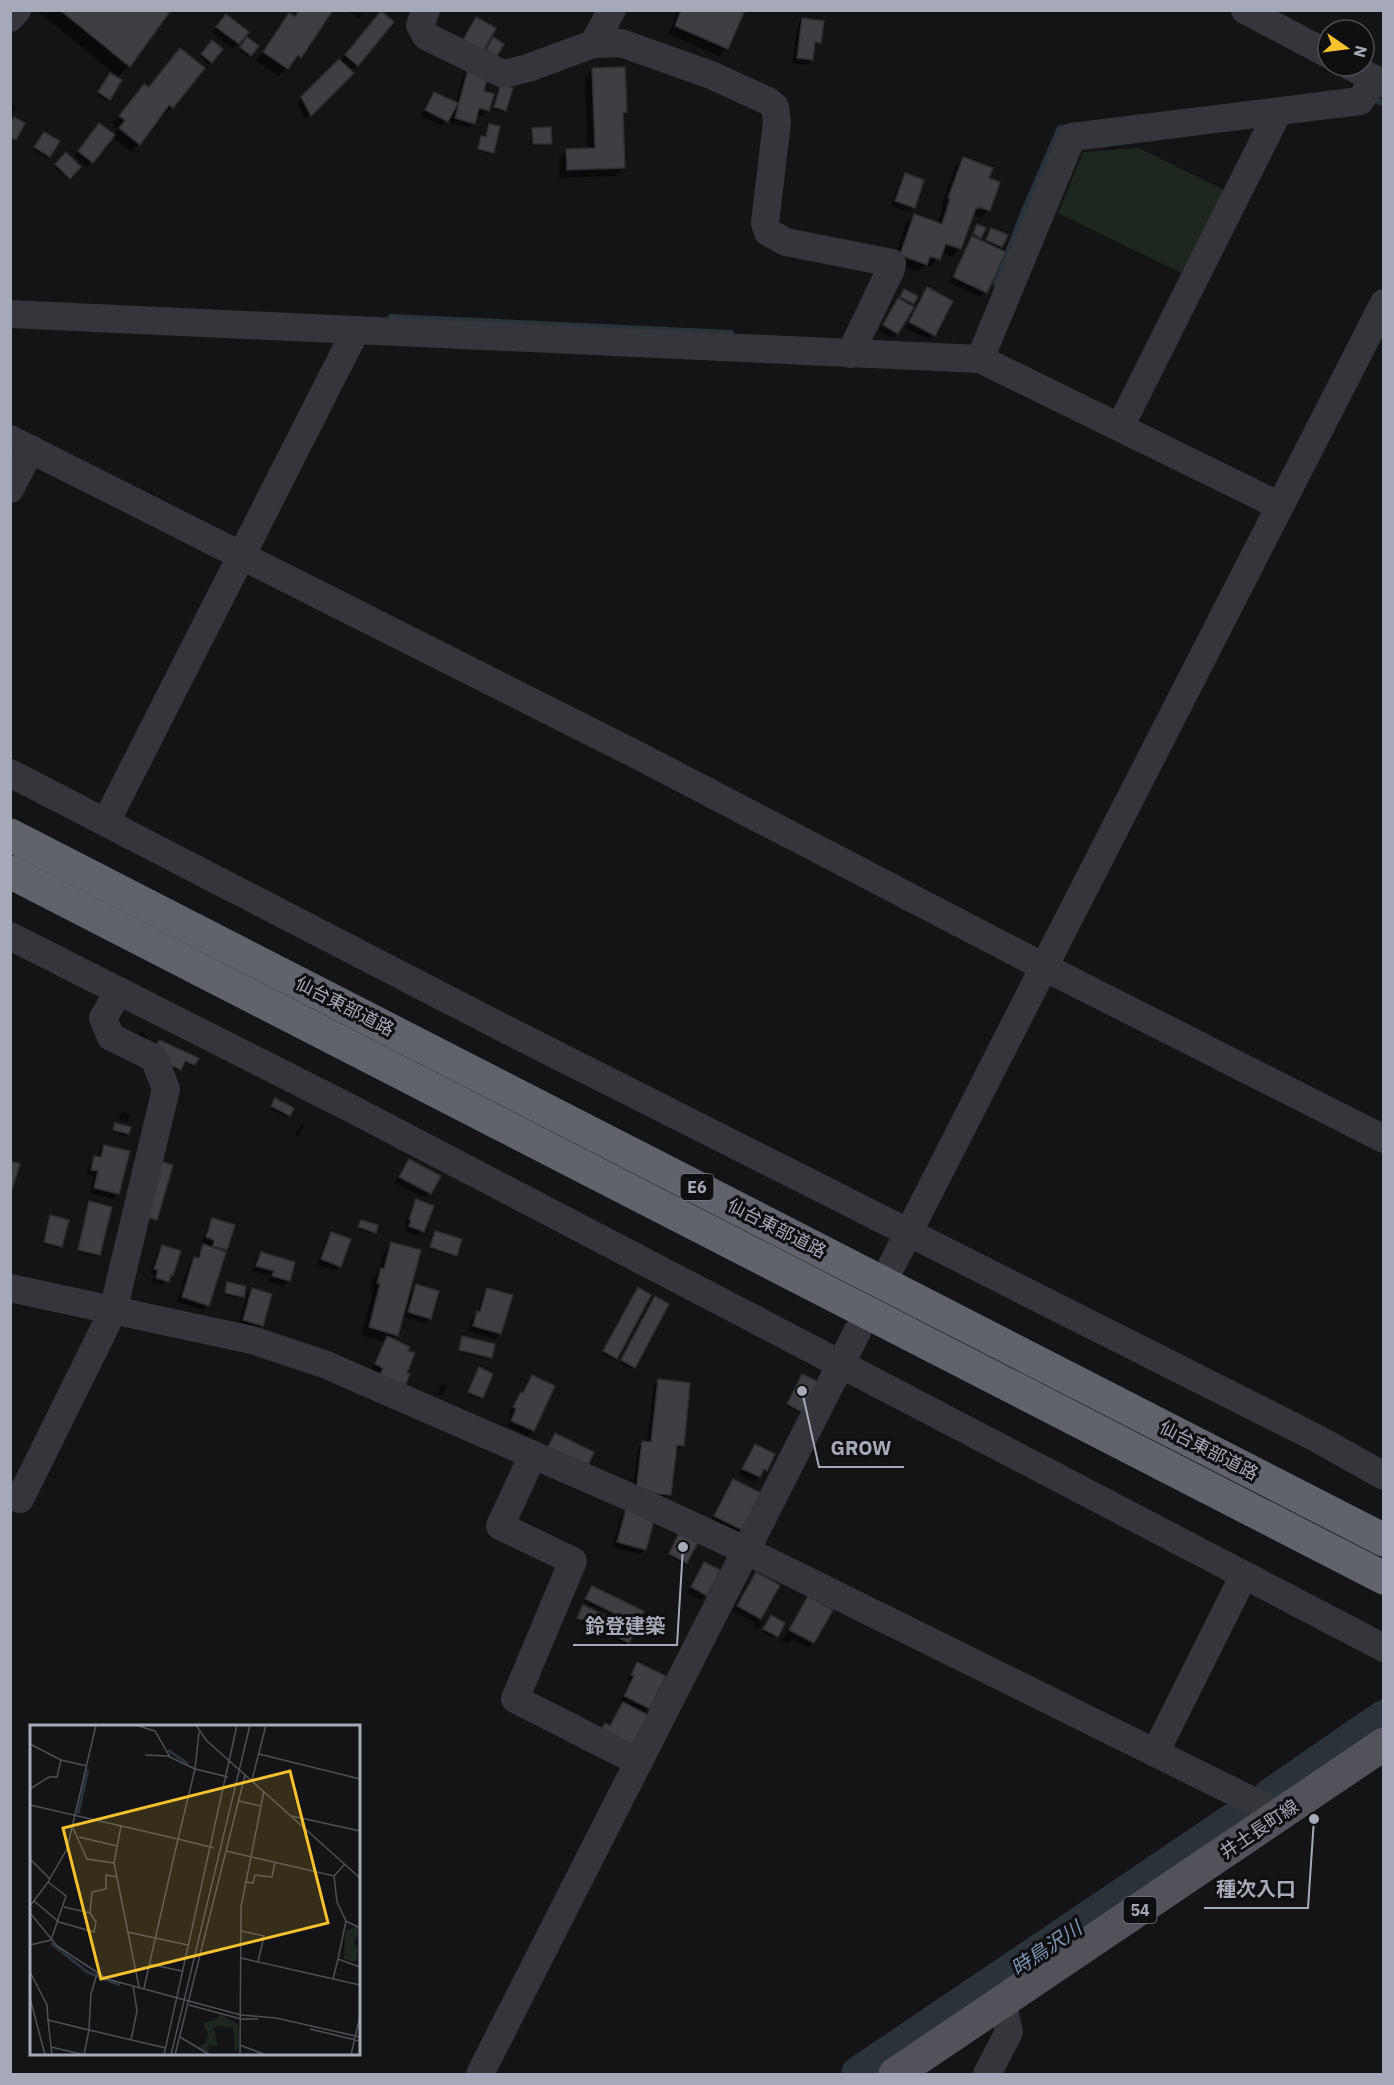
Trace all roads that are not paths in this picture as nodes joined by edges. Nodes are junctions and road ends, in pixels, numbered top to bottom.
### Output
1 (16, 10) edge
2 (426, 10) edge
3 (612, 10) edge
4 (1245, 10) edge
5 (10, 18) edge
6 (593, 44) junction
7 (1316, 48) edge
8 (1368, 78) edge
9 (1278, 112) junction
10 (1383, 303) edge
11 (10, 314) edge
12 (356, 330) junction
13 (850, 354) junction
14 (980, 359) junction
15 (1120, 427) junction
16 (21, 444) edge
17 (10, 489) edge
18 (1280, 506) junction
19 (241, 556) junction
20 (10, 773) edge
21 (106, 822) junction
22 (10, 835) edge
23 (10, 873) edge
24 (10, 936) edge
25 (1044, 967) junction
26 (119, 991) junction
27 (1383, 1139) edge
28 (909, 1232) junction
29 (892, 1265) dead end
30 (10, 1288) edge
31 (113, 1311) junction
32 (857, 1332) dead end
33 (841, 1364) junction
34 (533, 1455) junction
35 (1383, 1476) edge
36 (10, 1495) edge
37 (1383, 1540) edge
38 (747, 1551) junction
39 (1245, 1575) junction
40 (1383, 1578) edge
41 (1383, 1648) edge
42 (1383, 1744) edge
43 (1155, 1753) junction
44 (639, 1762) junction
45 (1281, 1815) junction
46 (1002, 2002) junction
47 (480, 2074) edge
48 (895, 2074) edge
49 (987, 2074) edge

1 - 5 street
2 - 6 street
3 - 6 street
4 - 7 street
6 - 13 street
8 - 9 street
9 - 14 street
9 - 15 street
10 - 18 street
11 - 12 street
12 - 13 street
12 - 19 street
13 - 14 street
14 - 15 street
15 - 18 street
16 - 17 street
16 - 19 street
18 - 25 street
19 - 21 street
19 - 25 street
20 - 21 street
21 - 28 street
22 - 37 highway, 仙台東部道路 / E6
23 - 40 highway, 仙台東部道路 / E6
24 - 26 street
25 - 27 street
25 - 28 street
26 - 31 street
26 - 33 street
28 - 29 street
28 - 35 street
30 - 31 street
31 - 34 street
31 - 36 street
32 - 33 street
33 - 38 street
33 - 39 street
34 - 38 street
34 - 44 street
38 - 43 street
38 - 44 street
39 - 41 street
39 - 43 street
42 - 45 main road, 井土長町線 / 54
43 - 45 street
44 - 47 street
45 - 46 main road, 井土長町線 / 54
46 - 48 main road, 井土長町線 / 54
46 - 49 street

